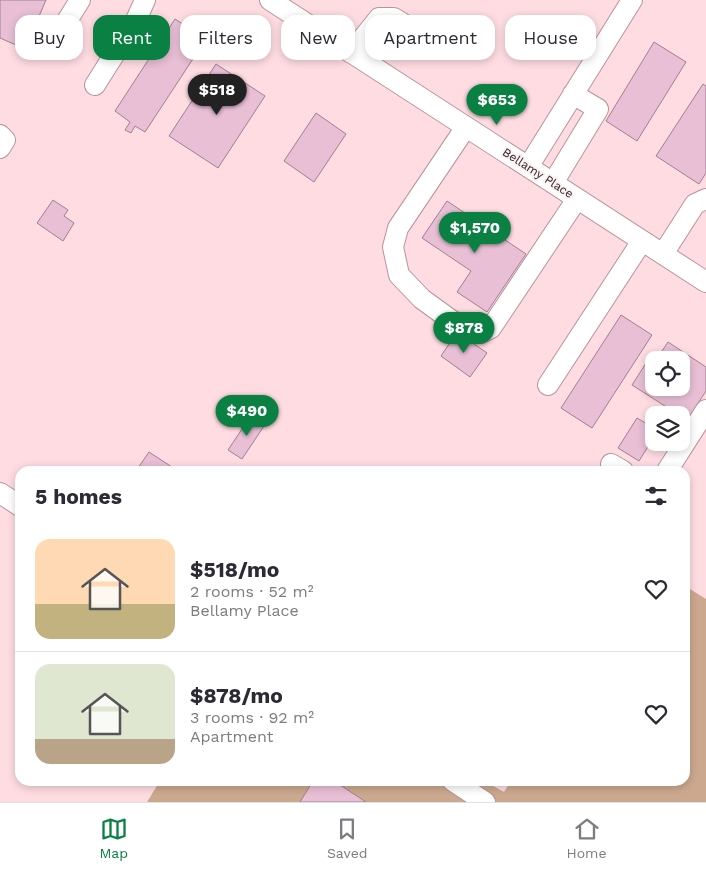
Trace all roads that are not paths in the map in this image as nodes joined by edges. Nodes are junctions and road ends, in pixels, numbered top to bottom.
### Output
1 (80, 0) edge
2 (145, 0) edge
3 (270, 0) edge
4 (632, 0) edge
5 (71, 15) edge
6 (293, 15) edge
7 (365, 36) edge
8 (355, 48) edge
9 (355, 56) edge
10 (95, 85) dead end
11 (573, 94) junction
12 (466, 127) junction
13 (528, 167) junction
14 (554, 183) junction
15 (577, 198) junction
16 (706, 199) edge
17 (642, 241) junction
18 (663, 254) junction
19 (706, 282) edge
20 (548, 385) dead end
21 (706, 410) edge
22 (670, 466) edge
23 (0, 493) edge
24 (15, 503) edge
25 (461, 786) edge
26 (485, 802) edge

1 - 5 street
2 - 10 street
3 - 6 street, Bellamy Place
4 - 11 street
7 - 8 street
9 - 12 street, Bellamy Place
11 - 13 street
11 - 14 street
12 - 13 street, Bellamy Place
12 - 15 street
13 - 14 street, Bellamy Place
14 - 15 street, Bellamy Place
15 - 17 street, Bellamy Place
16 - 18 street
17 - 18 street, Bellamy Place
17 - 20 street
18 - 19 street, Bellamy Place
21 - 22 street
23 - 24 street
25 - 26 street

